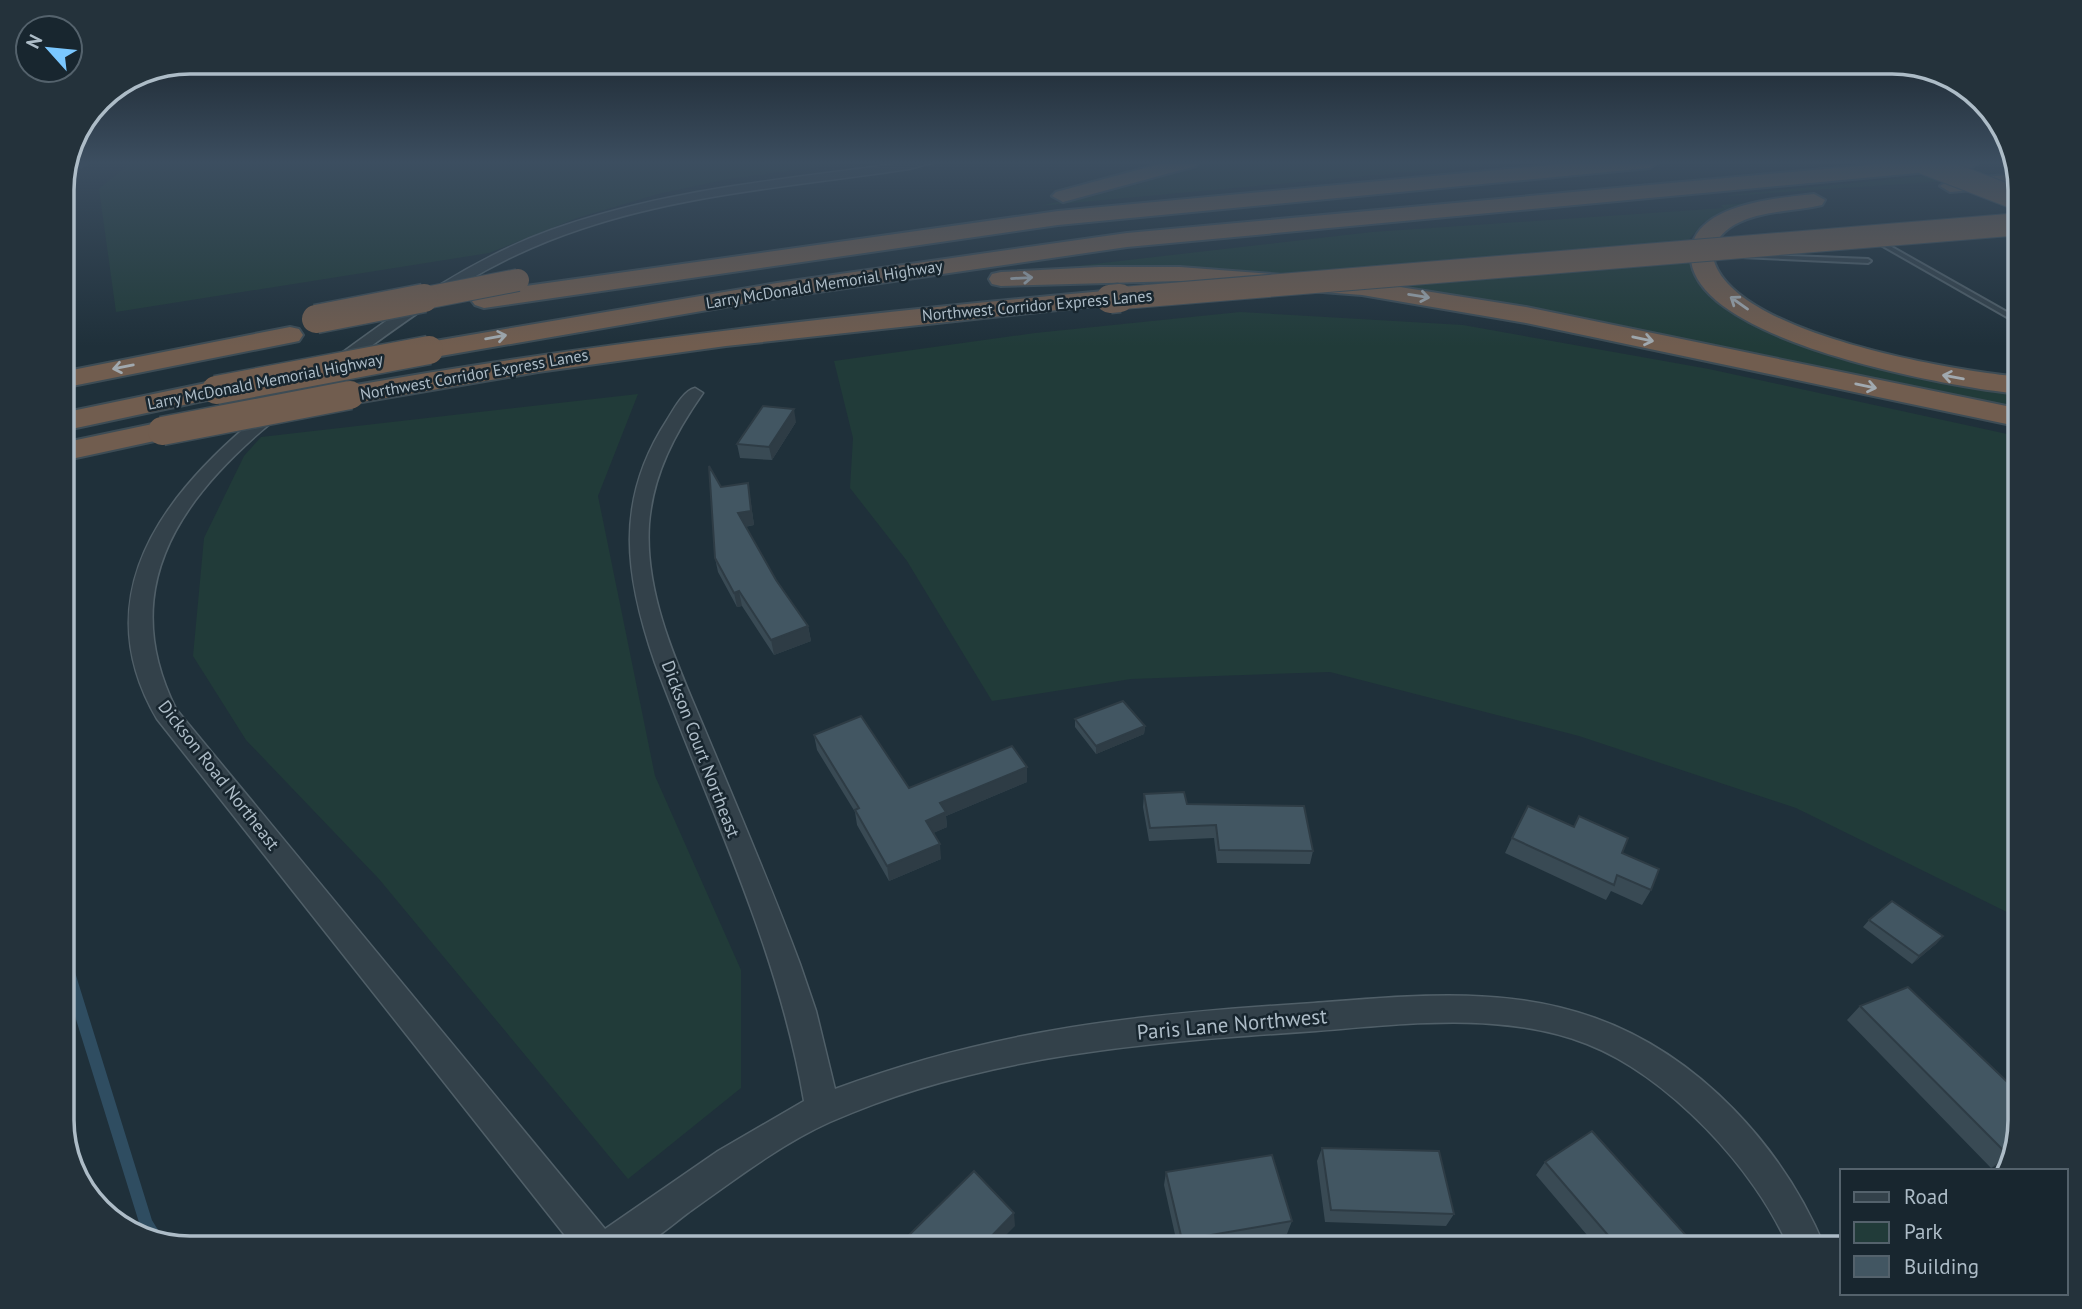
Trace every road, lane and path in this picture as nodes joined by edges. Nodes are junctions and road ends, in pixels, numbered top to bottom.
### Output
1 (589, 223) edge
2 (891, 223) edge
3 (1021, 223) edge
4 (1295, 223) edge
5 (1723, 223) edge
6 (2008, 225) edge
7 (1883, 244) dead end
8 (1702, 255) junction
9 (1814, 259) junction
10 (1868, 261) dead end
11 (1825, 271) dead end
12 (637, 314) junction
13 (2008, 316) edge
14 (184, 355) junction
15 (74, 377) edge
16 (2008, 384) edge
17 (695, 393) dead end
18 (2008, 415) edge
19 (74, 419) edge
20 (74, 449) edge
21 (822, 1109) junction
22 (588, 1236) edge
23 (625, 1236) edge
24 (1801, 1236) edge

1 - 22 street, Dickson Road Northeast
2 - 14 highway, bridge
3 - 14 highway, Larry McDonald Memorial Highway
4 - 12 highway, Larry McDonald Memorial Highway
5 - 8 highway
6 - 20 highway, Northwest Corridor Express Lanes, bridge
7 - 13 lane
8 - 9 lane
16 -> 8 highway
9 - 10 lane
9 - 11 lane
12 -> 18 highway
19 -> 12 highway, Larry McDonald Memorial Highway, bridge
14 -> 15 highway, Larry McDonald Memorial Highway
17 - 21 street, Dickson Court Northeast
21 - 23 street, Paris Lane Northwest
21 - 24 street, Paris Lane Northwest

